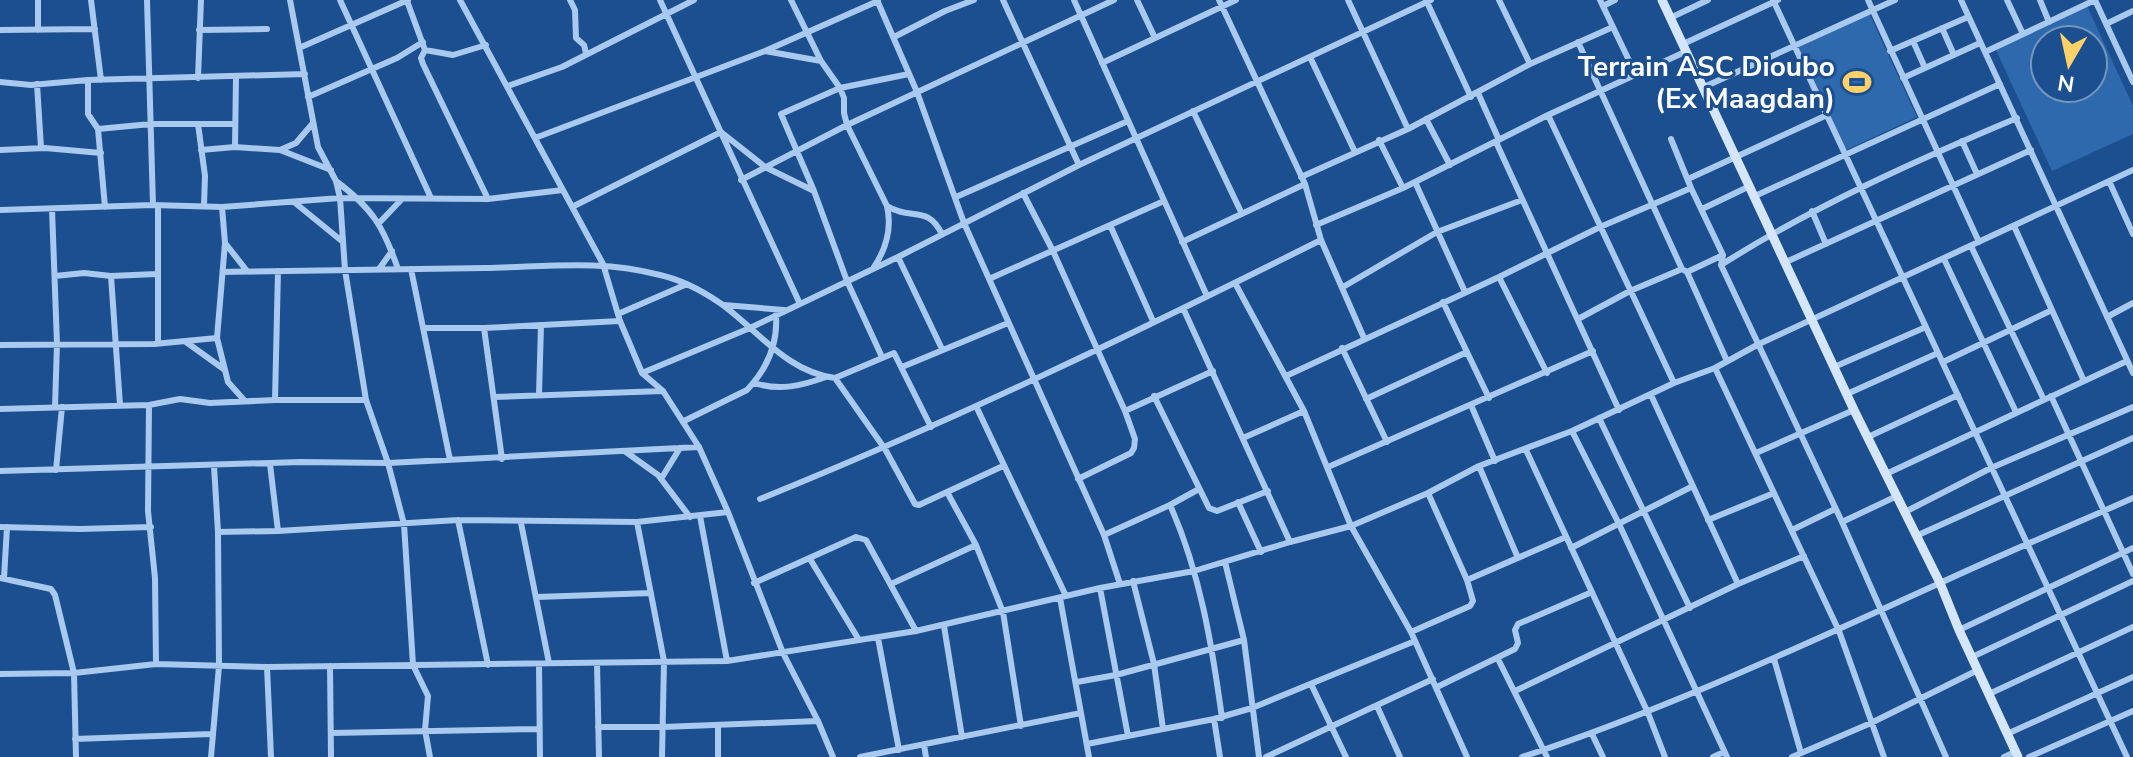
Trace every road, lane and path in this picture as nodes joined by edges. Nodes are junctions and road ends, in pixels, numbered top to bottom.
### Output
1 (38, 0) edge
2 (91, 0) edge
3 (147, 0) edge
4 (201, 0) edge
5 (290, 0) edge
6 (340, 0) edge
7 (407, 0) edge
8 (460, 0) edge
9 (570, 0) edge
10 (660, 0) edge
11 (694, 0) edge
12 (791, 0) edge
13 (941, 0) edge
14 (974, 0) edge
15 (1003, 0) edge
16 (1074, 0) edge
17 (1114, 0) edge
18 (1137, 0) edge
19 (1236, 0) edge
20 (1348, 0) edge
21 (1499, 0) edge
22 (1615, 0) edge
23 (1662, 0) edge
24 (1708, 0) edge
25 (1868, 0) edge
26 (1895, 0) edge
27 (1961, 0) edge
28 (2007, 0) edge
29 (2040, 0) edge
30 (2095, 0) edge
31 (878, 1) edge
32 (1428, 1) edge
33 (1775, 1) edge
34 (395, 2) edge
35 (1220, 3) edge
36 (1601, 3) edge
37 (1872, 10) junction
38 (945, 11) junction
39 (2133, 11) edge
40 (666, 13) junction
41 (1081, 16) junction
42 (1968, 17) junction
43 (1670, 18) junction
44 (2049, 22) junction
45 (2106, 24) joint
46 (350, 25) junction
47 (1613, 27) junction
48 (1942, 28) junction
49 (95, 29) junction
50 (267, 29) dead end
51 (0, 30) edge
52 (38, 30) junction
53 (199, 30) junction
54 (2109, 30) edge
55 (806, 31) junction
56 (1362, 32) junction
57 (2023, 34) junction
58 (894, 37) junction
59 (1155, 38) junction
60 (1023, 41) junction
61 (1913, 41) junction
62 (1578, 42) junction
63 (1980, 43) junction
64 (486, 45) junction
65 (424, 46) junction
66 (1794, 46) junction
67 (1685, 47) junction
68 (299, 48) junction
69 (765, 51) junction
70 (1890, 51) junction
71 (1985, 52) junction
72 (586, 53) junction
73 (1954, 55) junction
74 (1310, 57) junction
75 (821, 61) junction
76 (1102, 63) junction
77 (1530, 64) junction
78 (370, 68) junction
79 (1925, 68) junction
80 (305, 74) junction
81 (909, 74) junction
82 (1636, 75) junction
83 (695, 76) junction
84 (236, 77) junction
85 (198, 78) junction
86 (1903, 78) junction
87 (149, 79) junction
88 (88, 80) junction
89 (101, 80) junction
90 (1257, 81) junction
91 (0, 82) edge
92 (2133, 82) edge
93 (37, 84) junction
94 (2000, 84) junction
95 (508, 86) junction
96 (1704, 87) junction
97 (840, 88) junction
98 (1602, 91) junction
99 (917, 92) junction
100 (1474, 95) junction
101 (308, 97) junction
102 (1193, 111) junction
103 (1548, 115) junction
104 (1827, 115) junction
105 (2017, 118) junction
106 (1426, 119) junction
107 (1921, 119) junction
108 (1128, 121) junction
109 (313, 123) junction
110 (151, 124) junction
111 (198, 124) junction
112 (235, 124) junction
113 (847, 125) junction
114 (98, 129) junction
115 (1408, 129) junction
116 (721, 132) junction
117 (535, 138) junction
118 (1136, 139) junction
119 (1671, 139) dead end
120 (1379, 140) junction
121 (1497, 141) junction
122 (1962, 141) junction
123 (1072, 146) junction
124 (235, 147) junction
125 (41, 148) junction
126 (0, 150) edge
127 (201, 150) junction
128 (280, 150) junction
129 (2031, 150) junction
130 (798, 151) junction
131 (1355, 152) junction
132 (1939, 152) junction
133 (101, 153) junction
134 (1845, 154) junction
135 (1736, 157) junction
136 (1079, 165) junction
137 (1450, 165) junction
138 (765, 167) junction
139 (331, 170) junction
140 (2133, 170) edge
141 (1977, 174) junction
142 (1688, 179) junction
143 (741, 180) junction
144 (336, 181) junction
145 (1303, 181) junction
146 (2109, 181) junction
147 (1415, 182) junction
148 (1953, 185) junction
149 (1750, 186) junction
150 (1403, 188) junction
151 (1691, 188) junction
152 (1863, 189) junction
153 (563, 190) junction
154 (814, 191) junction
155 (1023, 193) junction
156 (1755, 196) junction
157 (956, 197) junction
158 (340, 198) junction
159 (359, 198) junction
160 (403, 198) junction
161 (431, 198) junction
162 (488, 199) junction
163 (1522, 200) junction
164 (1164, 201) junction
165 (294, 202) junction
166 (156, 205) junction
167 (204, 205) junction
168 (1652, 205) junction
169 (887, 206) junction
170 (105, 207) junction
171 (222, 207) junction
172 (572, 207) junction
173 (2056, 207) junction
174 (52, 209) junction
175 (1702, 209) junction
176 (0, 210) edge
177 (1812, 211) junction
178 (1242, 214) junction
179 (1878, 221) junction
180 (380, 222) junction
181 (964, 223) junction
182 (1110, 225) junction
183 (1316, 225) junction
184 (2014, 226) junction
185 (1600, 227) junction
186 (1437, 232) junction
187 (1773, 232) junction
188 (942, 234) junction
189 (2133, 234) edge
190 (1321, 240) junction
191 (343, 242) junction
192 (1182, 242) junction
193 (1979, 242) junction
194 (225, 243) junction
195 (1826, 244) junction
196 (1971, 246) junction
197 (392, 251) junction
198 (1053, 251) junction
199 (1547, 254) junction
200 (1723, 255) junction
201 (898, 257) junction
202 (1944, 259) junction
203 (1786, 262) junction
204 (603, 264) junction
205 (1721, 265) junction
206 (379, 269) junction
207 (398, 269) junction
208 (411, 269) junction
209 (345, 270) junction
210 (1684, 270) junction
211 (247, 271) junction
212 (278, 271) junction
213 (869, 271) junction
214 (223, 272) junction
215 (156, 274) junction
216 (55, 276) junction
217 (111, 276) junction
218 (1499, 277) junction
219 (1903, 278) junction
220 (989, 279) junction
221 (847, 281) junction
222 (1235, 283) junction
223 (687, 284) junction
224 (1343, 287) junction
225 (1630, 291) junction
226 (1465, 292) junction
227 (1207, 296) junction
228 (1443, 302) junction
229 (2133, 303) edge
230 (800, 304) junction
231 (722, 305) junction
232 (1183, 308) junction
233 (788, 310) junction
234 (2052, 310) junction
235 (776, 315) junction
236 (2107, 317) junction
237 (619, 318) junction
238 (1578, 319) junction
239 (1812, 320) junction
240 (1153, 321) junction
241 (1008, 323) junction
242 (541, 325) junction
243 (1926, 327) junction
244 (424, 328) junction
245 (484, 328) junction
246 (750, 328) junction
247 (2011, 330) junction
248 (217, 338) junction
249 (1364, 338) junction
250 (185, 341) junction
251 (115, 342) junction
252 (158, 343) junction
253 (1983, 343) junction
254 (57, 344) junction
255 (0, 345) edge
256 (1757, 345) junction
257 (1097, 348) junction
258 (1342, 348) junction
259 (942, 349) junction
260 (773, 350) junction
261 (1593, 351) junction
262 (1467, 352) junction
263 (1938, 353) junction
264 (882, 357) junction
265 (1727, 361) junction
266 (2127, 361) junction
267 (1943, 362) junction
268 (902, 367) junction
269 (1834, 367) junction
270 (1715, 368) junction
271 (225, 370) junction
272 (1213, 371) junction
273 (642, 373) junction
274 (1547, 373) junction
275 (2133, 373) edge
276 (1286, 376) junction
277 (826, 377) junction
278 (835, 378) junction
279 (1033, 379) junction
280 (2084, 381) junction
281 (754, 383) junction
282 (1674, 383) junction
283 (663, 391) junction
284 (1847, 394) junction
285 (539, 395) junction
286 (1651, 395) junction
287 (1958, 395) junction
288 (1154, 396) junction
289 (494, 397) junction
290 (1489, 398) junction
291 (2047, 398) junction
292 (1366, 399) junction
293 (244, 400) junction
294 (275, 400) junction
295 (366, 400) junction
296 (120, 405) junction
297 (149, 405) junction
298 (1471, 405) junction
299 (976, 406) junction
300 (59, 407) junction
301 (2133, 407) edge
302 (0, 409) edge
303 (1619, 410) junction
304 (1854, 410) junction
305 (1125, 411) junction
306 (1304, 411) junction
307 (2016, 412) junction
308 (1599, 418) junction
309 (684, 421) junction
310 (931, 427) junction
311 (1572, 431) junction
312 (1974, 431) junction
313 (1799, 432) junction
314 (2068, 433) junction
315 (1868, 437) junction
316 (1243, 438) junction
317 (2133, 438) edge
318 (1387, 442) junction
319 (699, 447) junction
320 (681, 448) junction
321 (885, 449) junction
322 (1526, 450) junction
323 (624, 452) junction
324 (1756, 453) junction
325 (502, 459) junction
326 (450, 460) junction
327 (1495, 461) junction
328 (2081, 461) junction
329 (388, 463) junction
330 (270, 464) junction
331 (214, 466) junction
332 (1003, 466) junction
333 (1479, 466) junction
334 (149, 467) junction
335 (1328, 467) junction
336 (1991, 468) junction
337 (56, 470) junction
338 (0, 471) edge
339 (1886, 474) junction
340 (661, 479) junction
341 (1078, 479) junction
342 (1693, 486) junction
343 (1199, 489) junction
344 (1268, 491) junction
345 (947, 492) junction
346 (1428, 493) junction
347 (1774, 493) junction
348 (2004, 494) junction
349 (1897, 496) junction
350 (2133, 498) edge
351 (760, 499) dead end
352 (1238, 502) junction
353 (1170, 505) junction
354 (1835, 509) junction
355 (1643, 511) junction
356 (2104, 511) junction
357 (728, 512) junction
358 (1905, 512) junction
359 (700, 516) junction
360 (690, 517) junction
361 (458, 520) junction
362 (1708, 520) junction
363 (637, 522) junction
364 (1842, 522) junction
365 (521, 523) junction
366 (404, 524) junction
367 (1619, 524) junction
368 (1351, 526) junction
369 (4, 527) edge
370 (151, 527) junction
371 (1792, 530) junction
372 (278, 531) junction
373 (218, 532) junction
374 (1104, 535) junction
375 (1916, 536) junction
376 (1566, 537) junction
377 (3, 542) edge
378 (1290, 542) junction
379 (976, 545) junction
380 (2028, 545) junction
381 (1571, 548) junction
382 (2133, 548) edge
383 (1261, 552) junction
384 (2123, 552) junction
385 (1804, 556) junction
386 (1518, 558) junction
387 (810, 559) junction
388 (1225, 562) junction
389 (1194, 571) junction
390 (2133, 574) edge
391 (2, 578) edge
392 (1467, 580) junction
393 (1133, 581) junction
394 (2133, 581) edge
395 (754, 583) junction
396 (1940, 583) junction
397 (891, 584) junction
398 (1120, 584) junction
399 (1738, 584) junction
400 (1100, 588) junction
401 (2048, 588) junction
402 (1592, 592) junction
403 (651, 593) junction
404 (537, 597) junction
405 (1063, 597) junction
406 (1690, 608) junction
407 (1880, 611) junction
408 (1003, 612) junction
409 (2060, 614) junction
410 (1664, 621) junction
411 (944, 626) junction
412 (2133, 627) edge
413 (1959, 630) junction
414 (916, 631) junction
415 (1839, 631) junction
416 (1411, 632) junction
417 (878, 638) junction
418 (859, 640) junction
419 (1244, 640) junction
420 (1415, 641) junction
421 (1616, 644) junction
422 (1212, 647) junction
423 (2078, 652) junction
424 (783, 653) junction
425 (1972, 657) junction
426 (1498, 659) junction
427 (1774, 659) junction
428 (664, 661) junction
429 (727, 661) junction
430 (549, 663) junction
431 (597, 663) junction
432 (156, 664) junction
433 (539, 664) junction
434 (1154, 664) junction
435 (413, 665) junction
436 (488, 665) junction
437 (219, 666) junction
438 (330, 666) junction
439 (267, 667) junction
440 (1978, 670) junction
441 (74, 673) junction
442 (0, 674) edge
443 (1116, 675) junction
444 (2133, 677) edge
445 (1433, 679) junction
446 (1077, 682) junction
447 (1311, 684) junction
448 (1437, 687) junction
449 (1515, 691) junction
450 (1696, 691) junction
451 (2097, 693) junction
452 (1989, 694) junction
453 (1919, 698) junction
454 (1377, 706) junction
455 (1252, 708) junction
456 (2133, 711) edge
457 (1081, 713) junction
458 (1648, 713) junction
459 (1218, 718) junction
460 (818, 721) junction
461 (2110, 721) junction
462 (1871, 723) junction
463 (718, 725) junction
464 (1021, 726) junction
465 (598, 727) junction
466 (663, 727) junction
467 (1331, 727) junction
468 (539, 729) junction
469 (1163, 729) junction
470 (425, 730) junction
471 (331, 733) junction
472 (211, 734) junction
473 (1592, 734) junction
474 (2007, 734) junction
475 (1128, 736) junction
476 (962, 737) junction
477 (75, 739) junction
478 (1087, 744) junction
479 (924, 745) junction
480 (1286, 748) junction
481 (899, 750) junction
482 (1545, 753) edge
483 (1801, 753) junction
484 (1726, 754) edge
485 (2017, 754) edge
486 (76, 757) edge
487 (211, 757) edge
488 (271, 757) edge
489 (331, 757) edge
490 (430, 757) edge
491 (540, 757) edge
492 (599, 757) edge
493 (662, 757) edge
494 (718, 757) edge
495 (833, 757) edge
496 (860, 757) edge
497 (926, 757) edge
498 (1089, 757) edge
499 (1220, 757) edge
500 (1259, 757) edge
501 (1266, 757) edge
502 (1291, 757) edge
503 (1346, 757) edge
504 (1400, 757) edge
505 (1467, 757) edge
506 (1522, 757) edge
507 (1603, 757) edge
508 (1665, 757) edge
509 (1713, 757) edge
510 (1792, 757) edge
511 (1884, 757) edge
512 (1946, 757) edge
513 (2004, 757) edge
514 (2029, 757) edge
515 (2127, 757) edge

1 - 52 street
2 - 49 street
3 - 87 street
4 - 53 street
5 - 68 street
6 - 46 street
7 - 34 street
7 - 65 street
8 - 64 street
9 - 72 street
10 - 40 street
11 - 40 street
12 - 55 street
13 - 38 street
14 - 38 street
15 - 60 street
16 - 41 street
17 - 41 street
18 - 59 street
19 - 35 street
20 - 56 street
21 - 77 street
22 - 36 street
23 - 43 main road
24 - 43 street
25 - 37 street
26 - 37 street
27 - 42 street
28 - 57 street
29 - 44 street
30 - 44 street
30 - 45 street
31 - 55 street
31 - 58 street
32 - 56 street
32 - 100 street
33 - 66 street
33 - 67 street
34 - 46 street
35 - 59 street
35 - 90 street
36 - 47 street
37 - 66 street
37 - 70 street
38 - 58 street
39 - 45 street
40 - 72 street
40 - 83 street
41 - 60 street
41 - 76 street
42 - 48 street
42 - 63 street
43 - 67 main road
44 - 57 street
46 - 68 street
46 - 78 street
47 - 62 street
47 - 82 street
48 - 61 street
48 - 73 street
49 - 52 street
49 - 89 street
50 - 53 street
51 - 52 street
53 - 85 street
54 - 92 street
55 - 69 street
55 - 75 street
56 - 74 street
56 - 115 street
57 - 71 street
58 - 81 street
59 - 76 street
60 - 99 street
60 - 123 street
61 - 70 street
61 - 79 street
62 - 77 street
62 - 98 street
63 - 71 street
63 - 73 street
64 - 65 street
64 - 95 street
65 - 78 street
65 - 162 street
66 - 96 street
66 - 104 street
67 - 82 street
67 - 96 main road
68 - 80 street
69 - 75 street
69 - 83 street
70 - 86 street
71 - 94 street
72 - 95 street
73 - 79 street
74 - 90 street
74 - 131 street
75 - 97 street
76 - 108 street
77 - 100 street
78 - 101 street
78 - 161 street
79 - 86 street
80 - 84 street
80 - 101 street
81 - 97 street
81 - 99 street
82 - 98 street
83 - 116 street
83 - 117 street
84 - 85 street
84 - 112 street
85 - 87 street
86 - 107 street
87 - 89 street
87 - 110 street
88 - 89 street
88 - 93 street
88 - 114 street
90 - 102 street
90 - 145 street
91 - 93 street
93 - 125 street
94 - 105 street
94 - 107 street
95 - 117 street
96 - 135 main road
97 - 113 street
97 - 130 street
98 - 103 street
98 - 168 street
99 - 113 street
99 - 157 street
100 - 106 street
100 - 121 street
101 - 109 street
102 - 118 street
102 - 178 street
103 - 121 street
103 - 185 street
104 - 134 street
104 - 135 street
105 - 122 street
105 - 129 street
106 - 115 street
106 - 137 street
107 - 132 street
107 - 134 street
108 - 118 street
108 - 123 street
109 - 128 street
109 - 139 street
110 - 111 street
110 - 114 street
110 - 166 street
111 - 112 street
111 - 127 street
112 - 124 street
113 - 130 street
113 - 169 street
114 - 133 street
115 - 120 street
116 - 138 street
116 - 143 street
116 - 172 street
117 - 153 street
118 - 136 street
118 - 164 street
119 - 142 street
120 - 131 street
120 - 150 street
121 - 137 street
121 - 163 street
122 - 132 street
122 - 141 street
123 - 136 street
123 - 157 street
124 - 127 street
124 - 128 street
125 - 126 street
125 - 133 street
127 - 167 street
128 - 139 street
129 - 141 street
129 - 173 street
130 - 138 street
130 - 154 street
131 - 145 street
132 - 148 street
132 - 152 street
133 - 170 street
134 - 152 street
134 - 156 street
135 - 142 street
135 - 149 main road
136 - 155 street
137 - 147 street
138 - 143 street
138 - 154 street
139 - 144 street
140 - 146 street
141 - 148 street
142 - 151 street
143 - 230 street
144 - 158 street
144 - 159 street
145 - 178 street
145 - 183 street
146 - 173 street
146 - 189 street
147 - 150 street
147 - 186 street
148 - 179 street
148 - 193 street
149 - 156 main road
149 - 175 street
150 - 183 street
151 - 168 street
151 - 175 street
152 - 177 street
152 - 179 street
153 - 162 street
153 - 172 street
154 - 221 street
155 - 181 street
155 - 198 street
156 - 187 main road
157 - 181 street
158 - 159 street
158 - 165 street
158 - 191 street
159 - 160 street
159 - 180 street
160 - 161 street
160 - 180 street
161 - 162 street
163 - 186 street
163 - 199 street
164 - 182 street
164 - 192 street
165 - 171 street
165 - 191 street
166 - 167 street
166 - 170 street
166 - 215 street
167 - 171 street
168 - 185 street
168 - 210 street
169 - 188 street
169 - 213 street
170 - 174 street
171 - 194 street
172 - 204 street
173 - 184 street
173 - 236 street
174 - 176 street
174 - 216 street
175 - 200 street
177 - 187 street
177 - 195 street
178 - 192 street
179 - 195 street
179 - 219 street
180 - 197 street
181 - 188 street
181 - 220 street
182 - 198 street
182 - 240 street
183 - 190 street
184 - 193 street
184 - 234 street
185 - 199 street
185 - 225 street
186 - 224 street
186 - 226 street
187 - 203 main road
187 - 205 street
188 - 201 street
190 - 222 street
190 - 224 street
191 - 209 street
192 - 227 street
193 - 196 street
194 - 211 street
194 - 214 street
195 - 203 street
196 - 202 street
196 - 247 street
197 - 206 street
197 - 207 street
198 - 220 street
198 - 257 street
199 - 218 street
199 - 238 street
200 - 205 street
200 - 210 street
201 - 213 street
201 - 259 street
202 - 219 street
202 - 253 street
203 - 239 main road
204 - 208 street
204 - 223 street
204 - 237 street
205 - 256 street
206 - 207 street
206 - 209 street
207 - 208 street
208 - 244 street
209 - 212 street
209 - 295 street
210 - 225 street
210 - 265 street
211 - 212 street
211 - 214 street
212 - 294 street
213 - 221 street
214 - 248 street
215 - 217 street
215 - 252 street
216 - 217 street
216 - 254 street
217 - 251 street
218 - 226 street
218 - 274 street
219 - 239 street
219 - 243 street
220 - 241 street
221 - 230 street
221 - 264 street
222 - 227 street
222 - 276 street
223 - 231 street
223 - 237 street
224 - 249 street
225 - 238 street
225 - 282 street
226 - 228 street
227 - 232 street
228 - 249 street
228 - 262 street
229 - 236 street
230 - 233 street
231 - 233 street
231 - 246 street
232 - 240 street
232 - 272 street
233 - 235 street
234 - 247 street
234 - 280 street
235 - 246 street
235 - 260 street
236 - 266 street
237 - 242 street
237 - 273 street
238 - 261 street
239 - 256 street
239 - 269 main road
240 - 257 street
241 - 259 street
241 - 279 street
242 - 245 street
242 - 285 street
243 - 263 street
243 - 269 street
244 - 245 street
244 - 326 street
245 - 289 street
246 - 260 street
246 - 273 street
247 - 253 street
247 - 291 street
248 - 250 street
248 - 271 street
249 - 258 street
250 - 252 street
250 - 271 street
251 - 252 street
251 - 254 street
251 - 296 street
253 - 267 street
253 - 307 street
254 - 255 street
254 - 300 street
256 - 265 street
256 - 313 street
257 - 279 street
257 - 305 street
258 - 276 street
258 - 292 street
259 - 268 street
260 - 277 street
260 - 281 street
261 - 274 street
261 - 303 street
262 - 290 street
262 - 292 street
263 - 267 street
263 - 284 street
264 - 268 street
264 - 278 street
265 - 270 street
266 - 275 street
266 - 280 street
267 - 287 street
268 - 310 street
269 - 284 main road
270 - 282 street
270 - 324 street
271 - 293 street
272 - 288 street
272 - 316 street
273 - 283 street
274 - 290 street
276 - 306 street
277 - 278 street
277 - 281 street
278 - 321 street
279 - 299 street
279 - 341 street
280 - 291 street
281 - 309 street
282 - 286 street
283 - 285 street
283 - 309 street
284 - 304 main road
285 - 289 street
286 - 303 street
286 - 342 street
287 - 312 street
287 - 315 street
288 - 305 street
288 - 343 street
289 - 325 street
290 - 298 street
291 - 307 street
291 - 314 street
292 - 318 street
293 - 294 street
293 - 297 street
294 - 295 street
295 - 329 street
296 - 297 street
296 - 300 street
297 - 334 street
298 - 318 street
298 - 327 street
299 - 310 street
299 - 332 street
300 - 302 street
300 - 337 street
301 - 314 street
303 - 308 street
304 - 313 street
304 - 315 main road
305 - 341 street
306 - 316 street
306 - 335 street
307 - 312 street
308 - 311 street
308 - 355 street
309 - 319 street
310 - 321 street
311 - 322 street
311 - 367 street
312 - 336 street
312 - 339 street
313 - 324 street
313 - 354 street
314 - 328 street
314 - 336 street
315 - 339 main road
316 - 344 street
317 - 328 street
318 - 335 street
319 - 320 street
319 - 357 street
320 - 323 street
320 - 340 street
321 - 345 street
321 - 351 street
322 - 327 street
322 - 376 street
323 - 325 street
323 - 340 street
324 - 347 street
325 - 326 street
326 - 329 street
327 - 333 street
328 - 348 street
328 - 356 street
329 - 330 street
329 - 366 street
330 - 331 street
330 - 372 street
331 - 334 street
331 - 373 street
332 - 345 street
332 - 405 street
333 - 346 street
333 - 386 street
334 - 337 street
334 - 370 street
335 - 368 street
336 - 348 street
336 - 358 street
337 - 338 street
339 - 349 main road
340 - 360 street
341 - 374 street
342 - 355 street
342 - 362 street
343 - 352 street
343 - 353 street
344 - 352 street
344 - 378 street
345 - 379 street
346 - 368 street
346 - 392 street
347 - 362 street
347 - 371 street
348 - 375 street
348 - 380 street
349 - 358 main road
349 - 364 street
350 - 356 street
352 - 383 street
353 - 374 street
353 - 389 street
354 - 364 street
354 - 371 street
355 - 367 street
355 - 406 street
356 - 380 street
356 - 384 street
357 - 359 street
357 - 395 street
358 - 375 main road
359 - 360 street
359 - 429 street
360 - 363 street
361 - 365 street
361 - 366 street
361 - 436 street
362 - 399 street
363 - 365 street
363 - 403 street
364 - 407 street
365 - 404 street
366 - 372 street
366 - 435 street
367 - 381 street
367 - 410 street
368 - 378 street
368 - 416 street
369 - 370 street
369 - 377 street
370 - 432 street
371 - 385 street
372 - 373 street
373 - 437 street
374 - 398 street
375 - 396 main road
376 - 381 street
376 - 386 street
377 - 391 street
378 - 383 street
379 - 397 street
379 - 408 street
380 - 396 street
380 - 401 street
381 - 402 street
382 - 384 street
383 - 388 street
384 - 390 street
384 - 401 street
385 - 399 street
385 - 415 street
386 - 392 street
387 - 395 street
387 - 397 street
387 - 418 street
388 - 389 street
388 - 419 street
389 - 393 street
389 - 422 street
391 - 441 street
392 - 416 street
393 - 398 street
393 - 434 street
394 - 409 street
395 - 424 street
396 - 407 street
396 - 413 main road
397 - 414 street
398 - 400 street
399 - 406 street
400 - 405 street
400 - 443 street
401 - 409 street
401 - 413 street
402 - 421 street
402 - 426 street
403 - 404 street
403 - 428 street
404 - 430 street
405 - 408 street
405 - 446 street
406 - 410 street
407 - 415 street
407 - 453 street
408 - 411 street
408 - 464 street
409 - 423 street
409 - 425 street
410 - 421 street
410 - 450 street
411 - 414 street
411 - 476 street
412 - 423 street
413 - 425 main road
414 - 417 street
415 - 427 street
415 - 462 street
416 - 420 street
417 - 418 street
417 - 481 street
418 - 424 street
419 - 422 street
419 - 455 street
420 - 445 street
420 - 447 street
421 - 449 street
421 - 458 street
422 - 434 street
422 - 459 street
423 - 451 street
423 - 452 street
424 - 429 street
424 - 460 street
425 - 440 main road
426 - 448 street
426 - 449 street
427 - 450 street
427 - 483 street
428 - 429 street
428 - 431 street
428 - 466 street
430 - 431 street
430 - 433 street
431 - 465 street
432 - 437 street
432 - 441 street
433 - 436 street
433 - 468 street
434 - 443 street
434 - 469 street
435 - 436 street
435 - 438 street
435 - 470 street
437 - 439 street
437 - 472 street
438 - 439 street
438 - 471 street
439 - 488 street
440 - 452 main road
440 - 453 street
441 - 442 street
441 - 477 street
443 - 446 street
443 - 475 street
444 - 451 street
445 - 448 street
445 - 454 street
446 - 457 street
447 - 455 street
447 - 467 street
448 - 505 street
449 - 482 street
450 - 458 street
450 - 484 street
451 - 461 street
451 - 474 street
452 - 474 main road
453 - 462 street
453 - 512 street
454 - 467 street
454 - 504 street
455 - 459 street
455 - 500 street
456 - 461 street
457 - 464 street
457 - 478 street
458 - 473 street
458 - 508 street
459 - 469 street
459 - 499 street
460 - 463 street
460 - 495 street
461 - 514 street
461 - 515 street
462 - 483 street
462 - 511 street
463 - 466 street
463 - 494 street
464 - 476 street
465 - 466 street
465 - 492 street
466 - 493 street
467 - 480 street
467 - 503 street
468 - 470 street
468 - 491 street
469 - 475 street
470 - 471 street
470 - 490 street
471 - 489 street
472 - 477 street
472 - 487 street
473 - 482 street
473 - 507 street
474 - 485 main road
475 - 478 street
476 - 479 street
477 - 486 street
478 - 498 street
479 - 481 street
479 - 497 street
480 - 501 street
480 - 502 street
481 - 496 street
482 - 506 street
483 - 510 street
484 - 509 street
485 - 513 street

